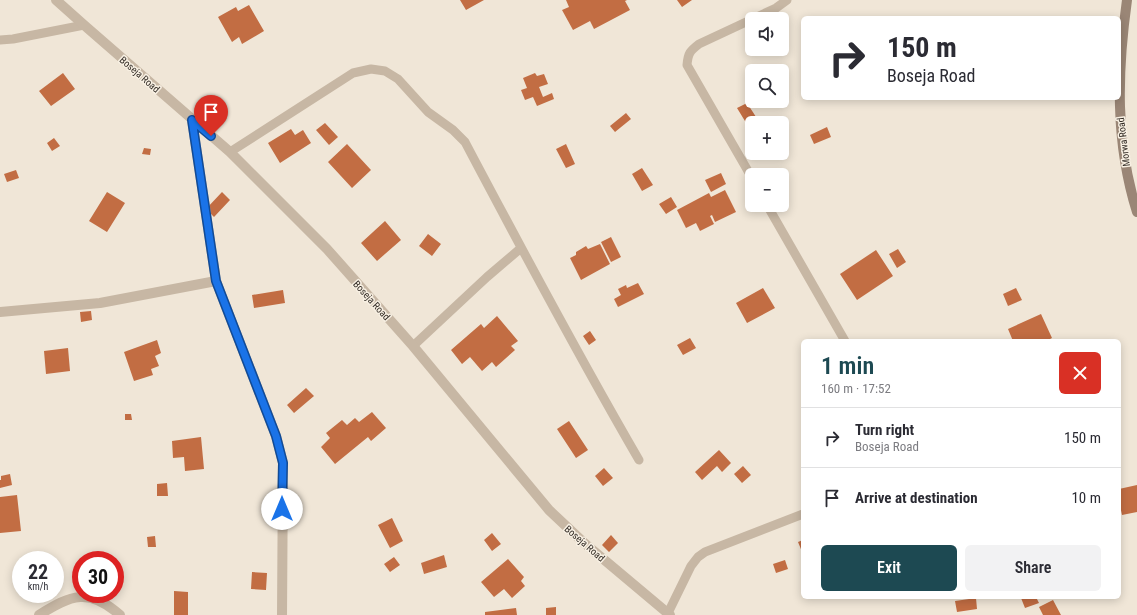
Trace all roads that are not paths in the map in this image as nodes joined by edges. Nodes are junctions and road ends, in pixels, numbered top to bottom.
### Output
1 (56, 0) edge
2 (787, 0) edge
3 (1128, 0) edge
4 (84, 25) junction
5 (0, 40) edge
6 (1121, 60) edge
7 (1120, 100) edge
8 (192, 120) junction
9 (230, 152) junction
10 (746, 168) edge
11 (771, 212) edge
12 (1137, 212) edge
13 (521, 248) junction
14 (216, 281) junction
15 (0, 312) edge
16 (844, 339) edge
17 (413, 346) junction
18 (639, 460) dead end
19 (801, 515) edge
20 (668, 614) edge
21 (39, 615) edge
22 (120, 615) edge
23 (282, 615) edge

1 - 4 street, Boseja Road
2 - 10 lane
3 - 6 main road, Morwa Road
4 - 5 lane
4 - 8 street, Boseja Road
7 - 12 main road, Morwa Road
8 - 9 street, Boseja Road
8 - 14 street
9 - 13 lane
9 - 17 street, Boseja Road
11 - 16 lane
13 - 17 lane
13 - 18 lane
14 - 15 street
14 - 23 street
17 - 20 street, Boseja Road
19 - 20 lane
21 - 22 street

